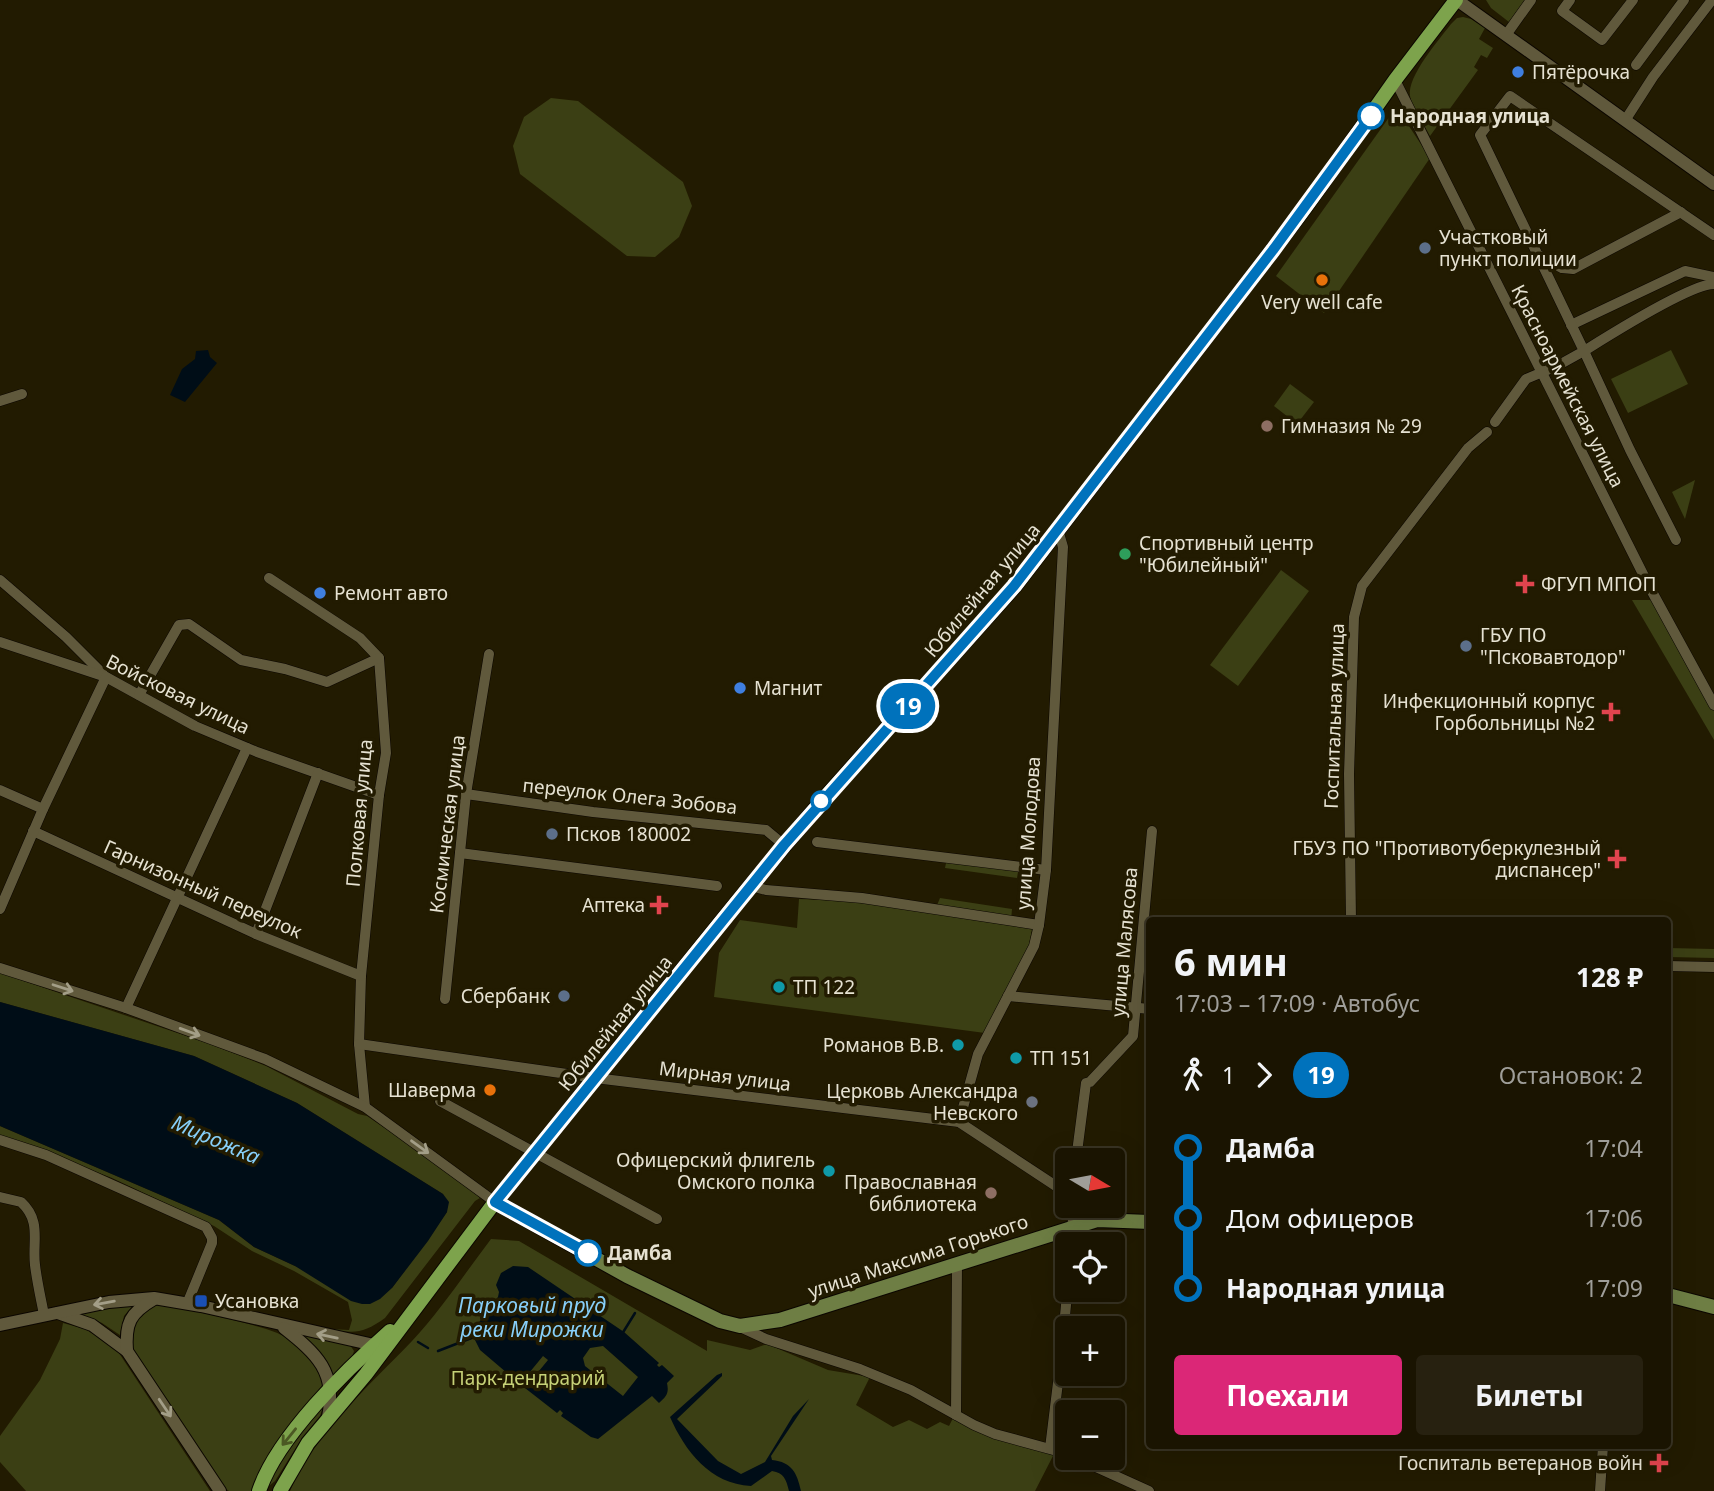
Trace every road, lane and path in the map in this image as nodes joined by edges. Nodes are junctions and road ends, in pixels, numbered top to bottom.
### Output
1 (1457, 0) edge
2 (1531, 0) edge
3 (1570, 0) edge
4 (1633, 0) edge
5 (1684, 0) edge
6 (1712, 0) edge
7 (1506, 35) junction
8 (1636, 65) dead end
9 (1395, 80) junction
10 (1626, 119) junction
11 (1714, 184) edge
12 (1682, 212) junction
13 (1714, 235) edge
14 (1538, 255) junction
15 (1714, 277) edge
16 (1714, 284) edge
17 (1572, 325) junction
18 (1584, 351) junction
19 (1542, 372) junction
20 (22, 394) dead end
21 (0, 401) edge
22 (1495, 422) dead end
23 (1487, 432) dead end
24 (1058, 530) junction
25 (1676, 540) dead end
26 (269, 578) dead end
27 (0, 580) edge
28 (0, 642) edge
29 (489, 654) dead end
30 (379, 658) junction
31 (106, 677) junction
32 (139, 695) junction
33 (1713, 701) edge
34 (247, 748) junction
35 (318, 773) junction
36 (0, 790) edge
37 (466, 794) junction
38 (379, 795) junction
39 (43, 809) junction
40 (33, 831) junction
41 (1152, 831) dead end
42 (817, 842) dead end
43 (784, 845) junction
44 (460, 853) junction
45 (1046, 870) junction
46 (717, 886) dead end
47 (751, 886) junction
48 (176, 897) junction
49 (0, 909) edge
50 (1147, 917) edge
51 (1351, 917) edge
52 (1039, 925) junction
53 (256, 934) junction
54 (1146, 942) edge
55 (1145, 960) edge
56 (1671, 966) edge
57 (1714, 967) edge
58 (0, 968) edge
59 (361, 976) junction
60 (1008, 996) junction
61 (444, 999) dead end
62 (126, 1008) junction
63 (1135, 1008) junction
64 (1146, 1009) edge
65 (359, 1044) junction
66 (595, 1078) junction
67 (440, 1101) dead end
68 (365, 1107) junction
69 (959, 1122) junction
70 (0, 1140) edge
71 (1078, 1148) edge
72 (534, 1154) junction
73 (1055, 1185) edge
74 (0, 1197) edge
75 (495, 1202) junction
76 (1074, 1218) edge
77 (1093, 1218) edge
78 (657, 1219) dead end
79 (1097, 1220) junction
80 (1146, 1222) edge
81 (1072, 1227) junction
82 (1072, 1232) edge
83 (957, 1264) junction
84 (1671, 1296) edge
85 (154, 1298) junction
86 (1066, 1302) edge
87 (187, 1304) junction
88 (1714, 1307) edge
89 (50, 1314) junction
90 (407, 1317) junction
91 (0, 1325) edge
92 (281, 1326) junction
93 (740, 1326) junction
94 (374, 1345) junction
95 (127, 1351) junction
96 (331, 1390) junction
97 (956, 1415) junction
98 (328, 1417) junction
99 (1050, 1448) junction
100 (1603, 1449) edge
101 (1055, 1450) edge
102 (1103, 1470) edge
103 (279, 1490) edge
104 (220, 1491) edge
105 (260, 1491) edge
106 (1149, 1491) edge
107 (1600, 1491) edge

1 - 7 street
1 - 9 main road, Юбилейная улица
2 - 7 street
3 - 4 street
5 - 8 street
6 - 10 street
7 - 10 street
9 - 19 street, Красноармейская улица
9 - 24 main road, Юбилейная улица
10 - 11 street
12 - 13 street
12 - 14 street
12 - 14 street
14 - 17 street
15 - 17 street
16 - 18 street
17 - 18 street
18 - 19 street
18 - 25 street
19 - 22 street
19 - 33 street, Красноармейская улица
20 - 21 street
23 - 51 street, Госпитальная улица
24 - 43 main road, Юбилейная улица
24 - 45 street, улица Молодова
26 - 30 street
27 - 31 street
28 - 31 street, Войсковая улица
29 - 37 street, Космическая улица
30 - 32 street
30 - 38 street, Полковая улица
31 - 32 street, Войсковая улица
31 - 39 street
32 - 34 street, Войсковая улица
34 - 35 street, Войсковая улица
34 - 48 street
35 - 38 street, Войсковая улица
35 - 53 street
36 - 39 street
37 - 43 street, переулок Олега Зобова
37 - 44 street, Космическая улица
38 - 59 street, Полковая улица
39 - 40 street
40 - 48 street, Гарнизонный переулок
40 - 49 street
41 - 50 street, улица Малясова
42 - 45 street
43 - 47 main road, Юбилейная улица
44 - 46 street
44 - 61 street, Космическая улица
45 - 52 street, улица Молодова
47 - 52 street
47 - 66 main road, Юбилейная улица
48 - 53 street, Гарнизонный переулок
48 - 62 street
52 - 60 street, улица Молодова
53 - 59 street, Гарнизонный переулок
54 - 55 street, улица Малясова
55 - 63 street, улица Малясова
56 - 57 street
58 -> 62 street
59 - 65 street, Полковая улица
60 - 63 street
60 - 69 street, улица Молодова
62 -> 68 street
63 - 64 street
63 - 71 street, улица Малясова
65 - 66 street, Мирная улица
65 - 68 street, Полковая улица
66 - 69 street, Мирная улица
66 - 72 main road, Юбилейная улица
67 - 72 street
68 -> 75 street
69 - 73 street, Мирная улица
70 - 87 street
72 - 75 main road, Юбилейная улица
72 - 78 street
74 - 89 street
75 - 90 main road, Юбилейная улица
75 - 93 main road
76 - 81 street
77 - 79 street
79 - 80 main road, улица Максима Горького
79 - 81 main road, улица Максима Горького
81 - 82 street
81 - 83 main road, улица Максима Горького
83 - 93 main road, улица Максима Горького
83 - 97 street
84 - 88 main road
85 - 87 street
85 -> 89 street
85 - 95 street
86 - 99 street
87 - 92 street
89 - 91 street
89 - 95 street
90 - 94 main road, Юбилейная улица
90 - 98 main road, Юбилейная улица
94 -> 92 street
92 - 96 street
93 - 97 street
94 - 96 main road, Юбилейная улица
95 -> 104 street
96 - 98 street
96 -> 105 main road, Юбилейная улица
97 - 99 street
98 - 103 main road, Юбилейная улица
99 - 101 street
100 - 107 street
102 - 106 street

